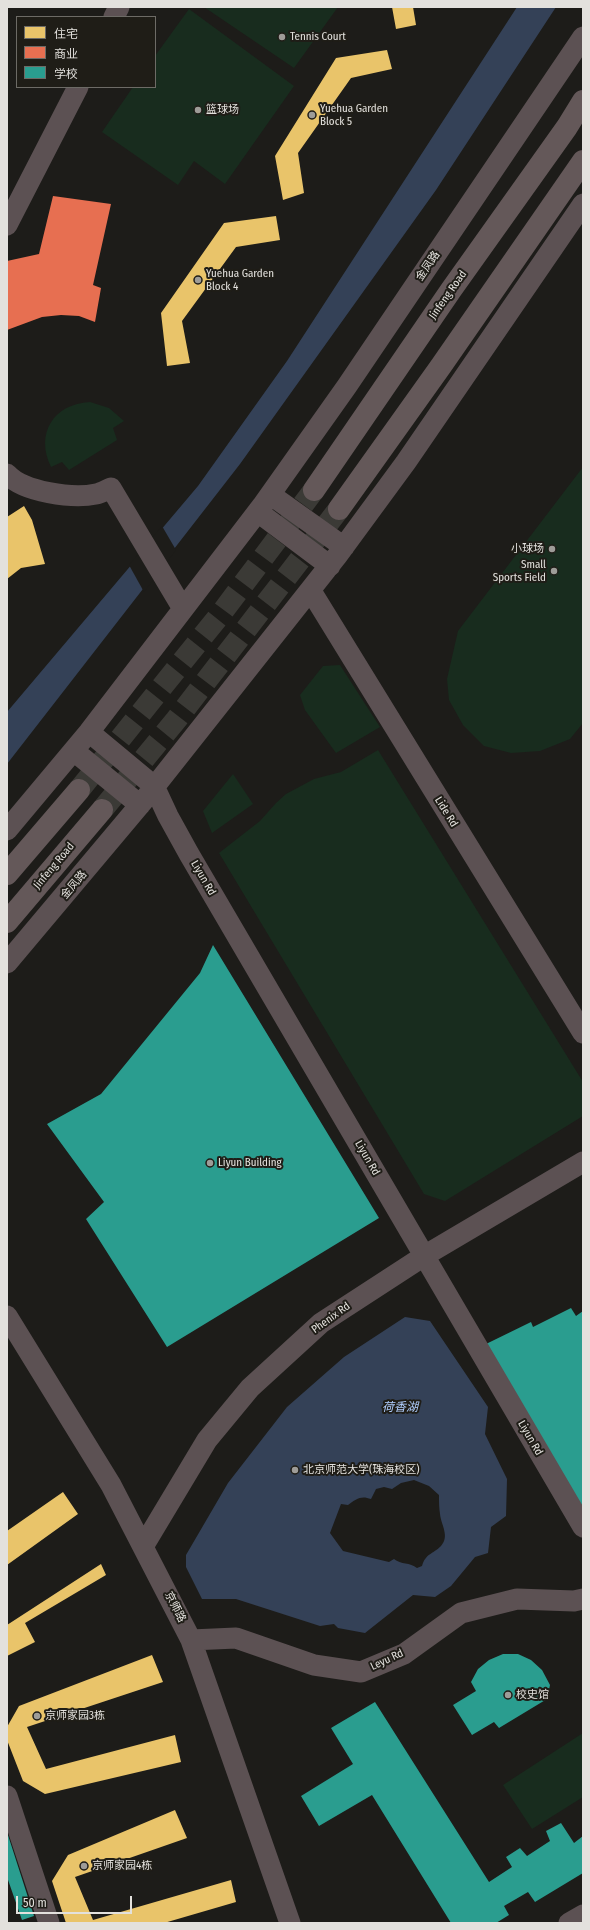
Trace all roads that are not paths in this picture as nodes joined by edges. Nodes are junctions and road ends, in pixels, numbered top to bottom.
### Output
1 (119, 7) edge
2 (114, 16) edge
3 (583, 36) edge
4 (77, 88) edge
5 (583, 101) edge
6 (583, 161) edge
7 (583, 204) edge
8 (7, 225) edge
9 (7, 474) edge
10 (314, 490) tunnel mouth
11 (271, 495) junction
12 (339, 509) tunnel mouth
13 (258, 512) junction
14 (344, 546) junction
15 (330, 566) junction
16 (311, 591) junction
17 (183, 609) junction
18 (89, 732) junction
19 (74, 751) junction
20 (154, 786) junction
21 (79, 790) tunnel mouth
22 (140, 805) junction
23 (102, 810) tunnel mouth
24 (7, 830) edge
25 (7, 874) edge
26 (7, 922) edge
27 (7, 963) edge
28 (583, 1033) edge
29 (583, 1162) edge
30 (424, 1256) junction
31 (7, 1316) edge
32 (583, 1527) edge
33 (144, 1545) junction
34 (580, 1604) edge
35 (191, 1640) junction
36 (7, 1796) edge
37 (583, 1915) edge
38 (49, 1923) edge
39 (290, 1923) edge
40 (569, 1923) edge

1 - 2 street
3 - 11 street, 金凤路
4 - 8 street
5 - 10 highway, Jinfeng Road
6 - 12 highway
7 - 14 street
9 - 17 street
11 - 13 street, 金凤路
11 - 14 street
13 - 15 street
13 - 17 street, 金凤路
14 - 15 street, 金凤路
15 - 16 street, 金凤路
16 - 20 street, 金凤路
16 - 28 street, Lide Rd
17 - 18 street, 金凤路
18 - 19 street, 金凤路
18 - 20 street
19 - 22 street
19 - 24 street
20 - 22 street, 金凤路
20 - 30 street, Liyun Rd
21 - 25 highway
22 - 27 street, 金凤路
23 - 26 highway, Jinfeng Road
29 - 30 street, Phenix Rd
30 - 32 street, Liyun Rd
30 - 33 street, Phenix Rd
31 - 33 street, 京师路
33 - 35 street, 京师路
34 - 35 street, Leyu Rd
35 - 39 street, 京师路
36 - 38 street
37 - 40 street

